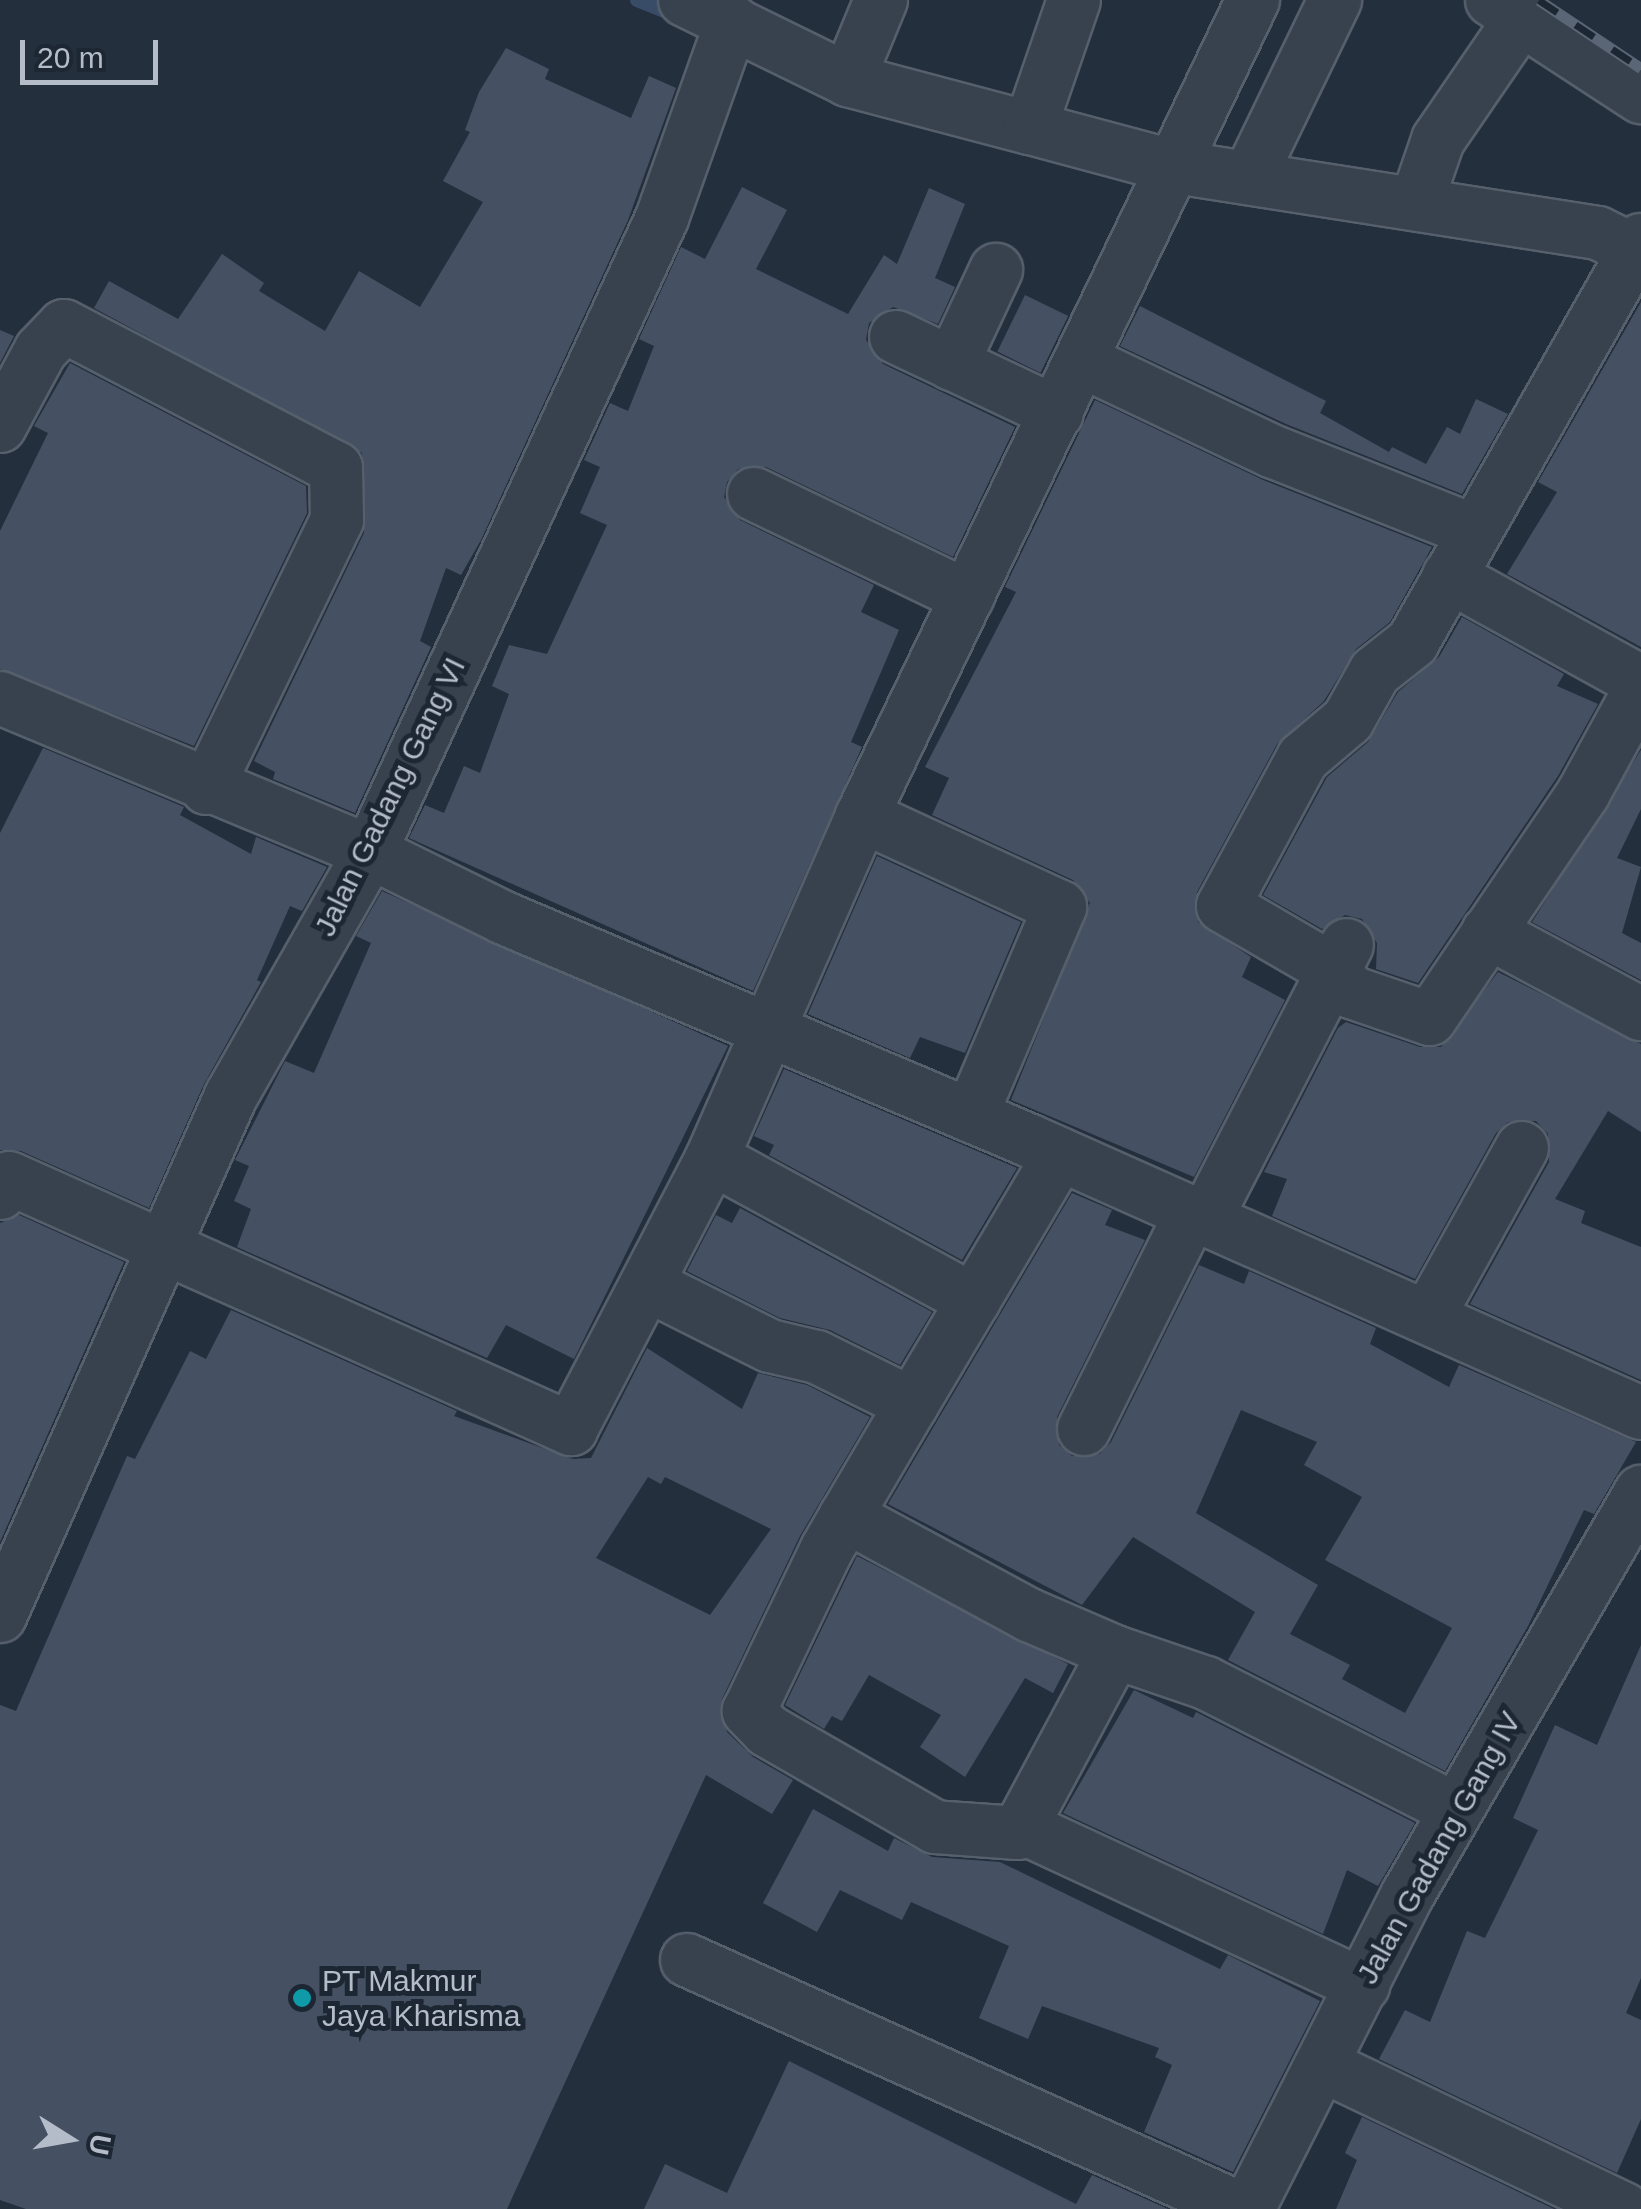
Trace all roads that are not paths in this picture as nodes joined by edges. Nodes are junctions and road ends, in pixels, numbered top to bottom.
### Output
1 (685, 0) edge
2 (881, 0) edge
3 (1074, 0) edge
4 (1253, 0) edge
5 (1334, 0) edge
6 (1506, 10) edge
7 (732, 22) junction
8 (848, 80) junction
9 (1641, 97) edge
10 (1030, 128) junction
11 (1176, 167) junction
12 (1249, 178) junction
13 (1416, 204) junction
14 (1639, 248) edge
15 (996, 270) dead end
16 (896, 337) dead end
17 (1082, 361) junction
18 (952, 364) junction
19 (1057, 414) junction
20 (0, 426) edge
21 (754, 494) dead end
22 (1474, 531) junction
23 (1449, 576) junction
24 (968, 598) junction
25 (1641, 685) edge
26 (0, 698) edge
27 (207, 788) junction
28 (862, 816) junction
29 (370, 852) junction
30 (1488, 932) junction
31 (1340, 957) junction
32 (1641, 1014) edge
33 (768, 1029) junction
34 (971, 1116) junction
35 (1522, 1148) dead end
36 (1060, 1155) junction
37 (712, 1158) junction
38 (0, 1194) edge
39 (1199, 1215) junction
40 (162, 1244) junction
41 (650, 1286) junction
42 (974, 1301) junction
43 (1430, 1316) junction
44 (912, 1404) junction
45 (1641, 1413) edge
46 (1084, 1429) dead end
47 (1641, 1492) edge
48 (846, 1516) junction
49 (0, 1616) edge
50 (1115, 1652) junction
51 (1456, 1810) junction
52 (1024, 1828) junction
53 (687, 1960) dead end
54 (1363, 1985) junction
55 (1324, 2066) junction
56 (1245, 2209) edge
57 (1624, 2209) edge

1 - 7 street
2 - 8 street
3 - 10 street
4 - 11 street
5 - 12 street
6 - 9 street
6 - 13 street
7 - 8 street
7 - 29 street, Jalan Gadang Gang VI
8 - 10 street
10 - 11 street
11 - 12 street
11 - 17 street
12 - 13 street
13 - 14 street
14 - 22 street
15 - 18 street
16 - 18 street
17 - 19 street
17 - 22 street
18 - 19 street
19 - 24 street
20 - 27 street
21 - 24 street
22 - 23 street
23 - 25 street
23 - 31 street
24 - 28 street
25 - 30 street
26 - 27 street
27 - 29 street
28 - 33 street
28 - 34 street
29 - 33 street
29 - 40 street, Jalan Gadang Gang VI
30 - 31 street
30 - 32 street
31 - 39 street
33 - 34 street
33 - 37 street
34 - 36 street
35 - 43 street
36 - 39 street
36 - 42 street
37 - 41 street
37 - 42 street
38 - 40 street
39 - 43 street
39 - 46 street
40 - 41 street
40 - 49 street, Jalan Gadang Gang VI
41 - 44 street
42 - 44 street
43 - 45 street
44 - 48 street
47 - 51 street, Jalan Gadang Gang IV
48 - 50 street
48 - 52 street
50 - 51 street
50 - 52 street
51 - 54 street, Jalan Gadang Gang IV
52 - 54 street
53 - 56 street
54 - 55 street, Jalan Gadang Gang IV
55 - 56 street, Jalan Gadang Gang IV
55 - 57 street

